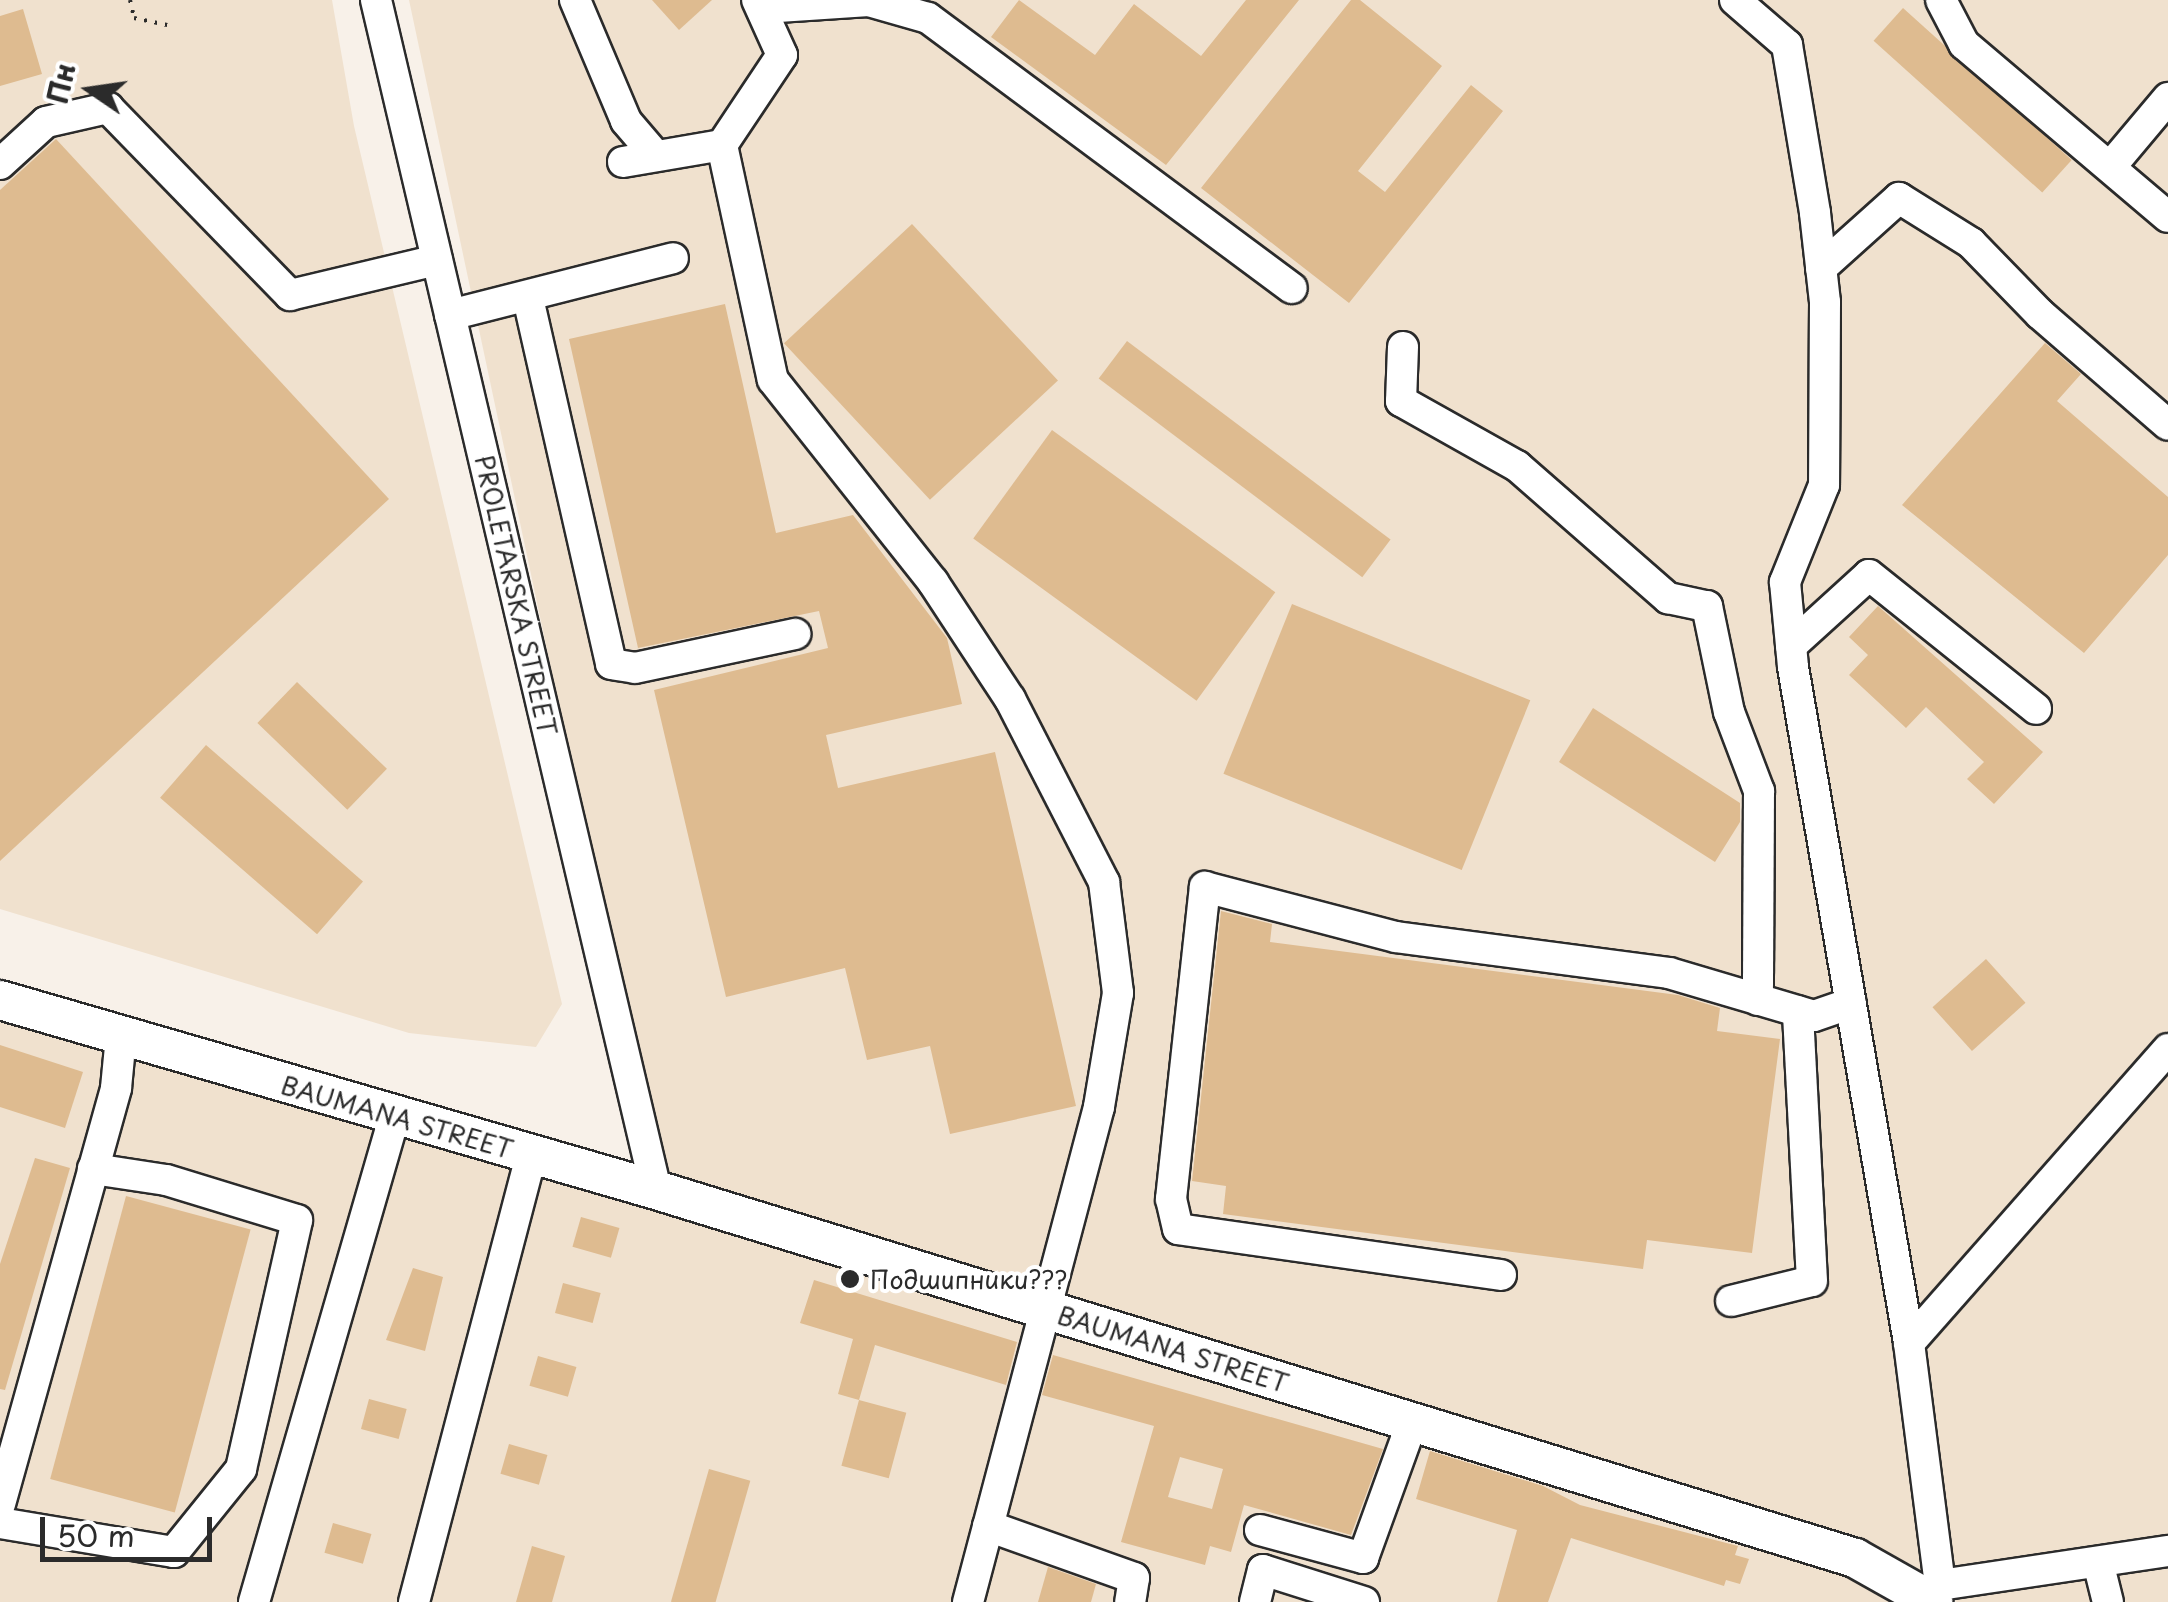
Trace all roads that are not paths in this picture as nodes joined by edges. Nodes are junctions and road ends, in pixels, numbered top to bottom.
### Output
1 (376, 0) edge
2 (575, 0) edge
3 (1735, 0) edge
4 (1941, 0) edge
5 (840, 1) edge
6 (760, 4) edge
7 (2168, 98) edge
8 (722, 145) junction
9 (656, 156) junction
10 (623, 162) dead end
11 (0, 164) edge
12 (2111, 166) junction
13 (2168, 216) edge
14 (673, 258) dead end
15 (437, 260) junction
16 (1821, 268) junction
17 (1292, 288) dead end
18 (528, 298) junction
19 (450, 315) junction
20 (1404, 347) dead end
21 (2168, 425) edge
22 (795, 634) dead end
23 (1791, 646) junction
24 (2036, 709) dead end
25 (0, 1000) edge
26 (1758, 1000) junction
27 (1851, 1003) junction
28 (1798, 1012) junction
29 (122, 1036) junction
30 (2168, 1050) edge
31 (394, 1118) junction
32 (531, 1156) junction
33 (92, 1170) junction
34 (656, 1190) junction
35 (1501, 1274) dead end
36 (1730, 1302) dead end
37 (1046, 1310) junction
38 (1909, 1343) junction
39 (1412, 1422) junction
40 (0, 1504) edge
41 (0, 1523) edge
42 (988, 1526) junction
43 (1260, 1530) dead end
44 (2168, 1551) edge
45 (2098, 1562) junction
46 (1935, 1596) edge
47 (254, 1602) edge
48 (414, 1602) edge
49 (968, 1602) edge
50 (1130, 1602) edge
51 (1255, 1602) edge
52 (1364, 1602) edge
53 (2108, 1602) edge

1 - 15 street, PROLETARSKA STREET
2 - 9 street
3 - 16 street
4 - 12 street
5 - 6 street
5 - 17 street
6 - 8 street
7 - 12 street
8 - 9 street
8 - 37 street
9 - 10 street
11 - 15 street
12 - 13 street
14 - 18 street
15 - 19 street, PROLETARSKA STREET
16 - 21 street
16 - 23 street
18 - 19 street
18 - 22 street
19 - 34 street, PROLETARSKA STREET
20 - 26 street
23 - 24 street
23 - 27 street
25 - 29 main road, BAUMANA STREET
26 - 28 street
26 - 35 street
27 - 28 street
27 - 38 street
28 - 36 street
29 - 31 main road, BAUMANA STREET
29 - 33 street
30 - 38 street
31 - 32 main road, BAUMANA STREET
31 - 47 street
32 - 34 main road, BAUMANA STREET
32 - 48 street
33 - 40 street
33 - 41 street
34 - 37 main road, BAUMANA STREET
37 - 39 main road, BAUMANA STREET
37 - 42 street
38 - 46 street
39 - 43 street
39 - 46 main road, BAUMANA STREET
42 - 49 street
42 - 50 street
44 - 45 street
45 - 46 street
45 - 53 street
51 - 52 street

